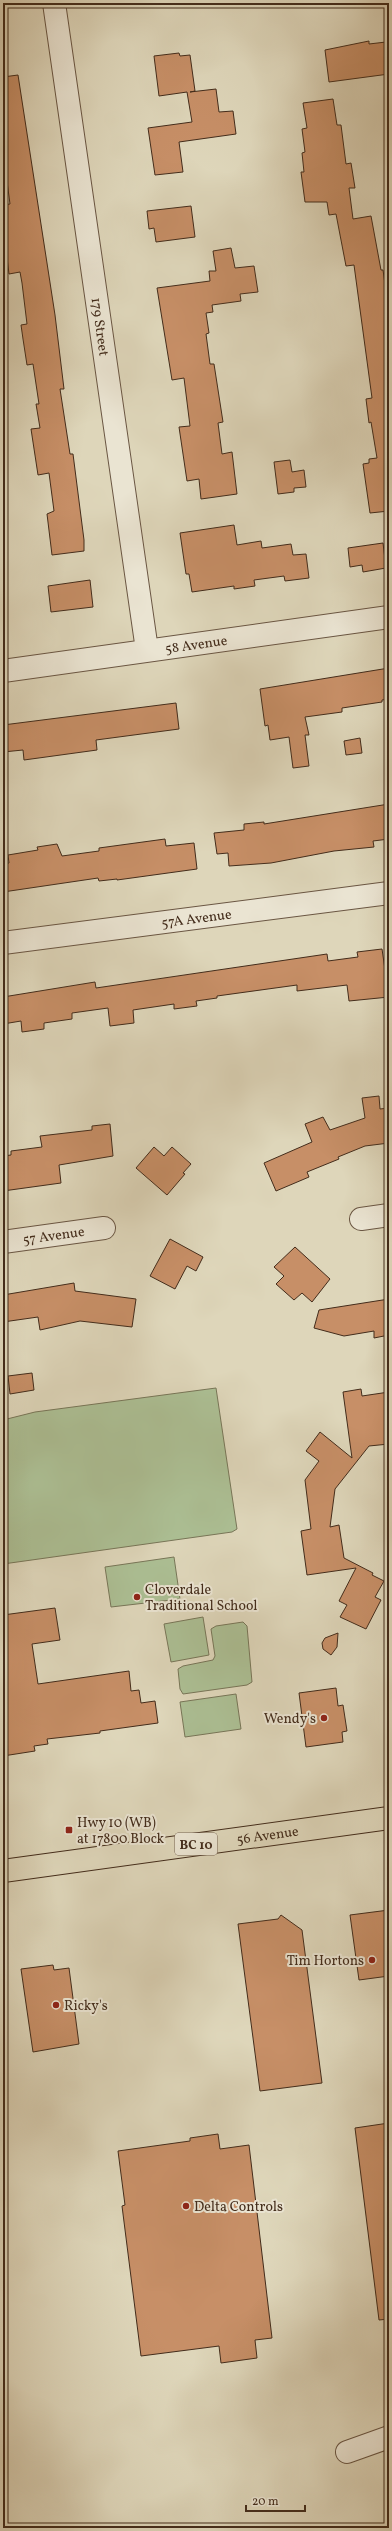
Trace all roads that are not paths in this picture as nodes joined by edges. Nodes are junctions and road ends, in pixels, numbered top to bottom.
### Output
1 (54, 3) edge
2 (389, 617) edge
3 (147, 650) junction
4 (3, 671) edge
5 (389, 893) edge
6 (3, 943) edge
7 (389, 1215) edge
8 (361, 1219) dead end
9 (104, 1228) dead end
10 (3, 1242) edge
11 (389, 1818) edge
12 (3, 1872) edge
13 (389, 2437) edge
14 (347, 2452) dead end

1 - 3 street, 179 Street
2 - 3 street, 58 Avenue
3 - 4 street, 58 Avenue
5 - 6 street, 57A Avenue
7 - 8 street
9 - 10 street, 57 Avenue
11 - 12 highway, 56 Avenue / BC 10
13 - 14 street

